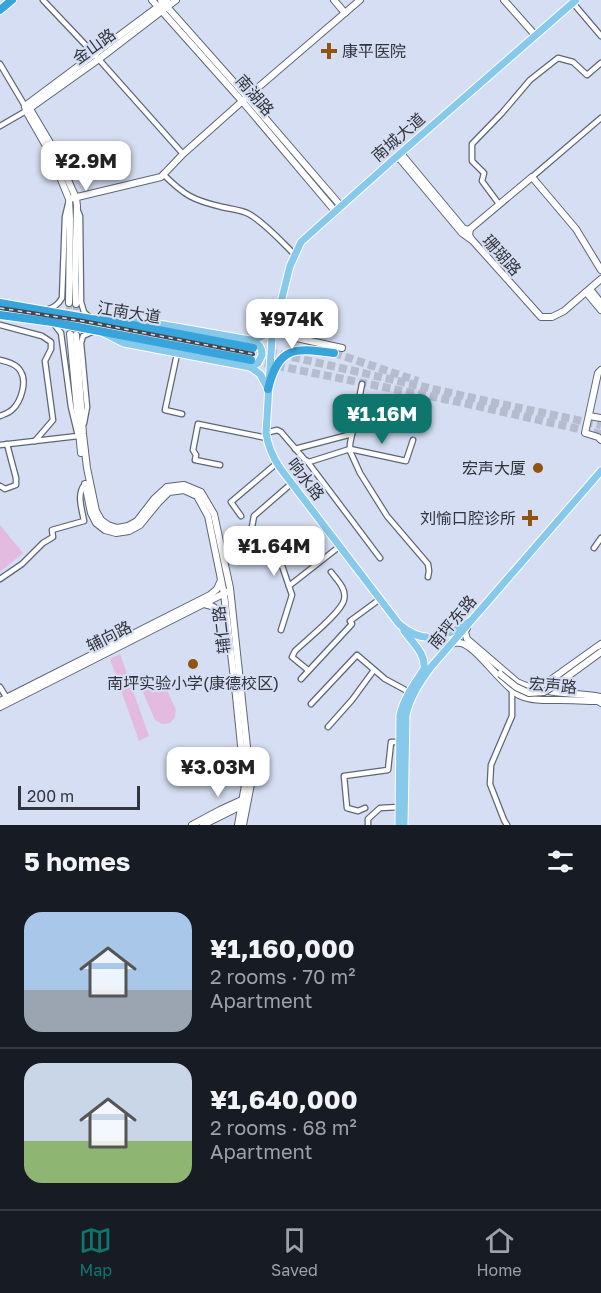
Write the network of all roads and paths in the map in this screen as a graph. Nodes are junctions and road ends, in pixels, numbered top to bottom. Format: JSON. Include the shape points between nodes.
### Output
{"nodes":[{"id":1,"x":12,"y":0,"type":"edge"},
{"id":2,"x":43,"y":0,"type":"edge"},
{"id":3,"x":152,"y":0,"type":"edge"},
{"id":4,"x":176,"y":0,"type":"edge"},
{"id":5,"x":334,"y":0,"type":"edge"},
{"id":6,"x":360,"y":0,"type":"edge"},
{"id":7,"x":504,"y":0,"type":"edge"},
{"id":8,"x":575,"y":2,"type":"edge"},
{"id":9,"x":163,"y":5,"type":"edge"},
{"id":10,"x":0,"y":10,"type":"edge"},
{"id":11,"x":345,"y":13,"type":"junction"},
{"id":12,"x":535,"y":35,"type":"junction"},
{"id":13,"x":601,"y":36,"type":"edge"},
{"id":14,"x":97,"y":57,"type":"junction"},
{"id":15,"x":0,"y":63,"type":"edge"},
{"id":16,"x":601,"y":63,"type":"edge"},
{"id":17,"x":245,"y":99,"type":"junction"},
{"id":18,"x":27,"y":109,"type":"junction"},
{"id":19,"x":601,"y":118,"type":"edge"},
{"id":20,"x":0,"y":126,"type":"edge"},
{"id":21,"x":403,"y":151,"type":"junction"},
{"id":22,"x":183,"y":154,"type":"junction"},
{"id":23,"x":395,"y":158,"type":"junction"},
{"id":24,"x":163,"y":174,"type":"junction"},
{"id":25,"x":532,"y":177,"type":"junction"},
{"id":26,"x":72,"y":198,"type":"junction"},
{"id":27,"x":499,"y":204,"type":"junction"},
{"id":28,"x":77,"y":206,"type":"junction"},
{"id":29,"x":338,"y":208,"type":"junction"},
{"id":30,"x":470,"y":229,"type":"junction"},
{"id":31,"x":472,"y":241,"type":"junction"},
{"id":32,"x":294,"y":254,"type":"junction"},
{"id":33,"x":601,"y":270,"type":"edge"},
{"id":34,"x":601,"y":279,"type":"edge"},
{"id":35,"x":588,"y":291,"type":"junction"},
{"id":36,"x":0,"y":303,"type":"edge"},
{"id":37,"x":601,"y":303,"type":"edge"},
{"id":38,"x":601,"y":310,"type":"edge"},
{"id":39,"x":41,"y":311,"type":"junction"},
{"id":40,"x":0,"y":315,"type":"edge"},
{"id":41,"x":278,"y":316,"type":"junction"},
{"id":42,"x":91,"y":319,"type":"junction"},
{"id":43,"x":52,"y":322,"type":"junction"},
{"id":44,"x":0,"y":325,"type":"edge"},
{"id":45,"x":98,"y":332,"type":"junction"},
{"id":46,"x":73,"y":335,"type":"tunnel mouth"},
{"id":47,"x":252,"y":344,"type":"junction"},
{"id":48,"x":342,"y":348,"type":"tunnel mouth"},
{"id":49,"x":334,"y":353,"type":"tunnel mouth"},
{"id":50,"x":177,"y":354,"type":"junction"},
{"id":51,"x":0,"y":360,"type":"edge"},
{"id":52,"x":251,"y":364,"type":"junction"},
{"id":53,"x":601,"y":370,"type":"edge"},
{"id":54,"x":362,"y":384,"type":"dead end"},
{"id":55,"x":268,"y":389,"type":"junction"},
{"id":56,"x":182,"y":414,"type":"dead end"},
{"id":57,"x":0,"y":416,"type":"edge"},
{"id":58,"x":589,"y":416,"type":"junction"},
{"id":59,"x":601,"y":418,"type":"edge"},
{"id":60,"x":352,"y":434,"type":"junction"},
{"id":61,"x":81,"y":435,"type":"junction"},
{"id":62,"x":266,"y":435,"type":"junction"},
{"id":63,"x":413,"y":440,"type":"dead end"},
{"id":64,"x":601,"y":440,"type":"edge"},
{"id":65,"x":35,"y":441,"type":"junction"},
{"id":66,"x":0,"y":445,"type":"edge"},
{"id":67,"x":8,"y":446,"type":"junction"},
{"id":68,"x":295,"y":449,"type":"junction"},
{"id":69,"x":350,"y":449,"type":"junction"},
{"id":70,"x":0,"y":452,"type":"edge"},
{"id":71,"x":307,"y":461,"type":"junction"},
{"id":72,"x":277,"y":463,"type":"junction"},
{"id":73,"x":220,"y":465,"type":"dead end"},
{"id":74,"x":601,"y":471,"type":"edge"},
{"id":75,"x":87,"y":483,"type":"junction"},
{"id":76,"x":292,"y":483,"type":"junction"},
{"id":77,"x":0,"y":486,"type":"edge"},
{"id":78,"x":241,"y":516,"type":"dead end"},
{"id":79,"x":252,"y":527,"type":"junction"},
{"id":80,"x":245,"y":536,"type":"dead end"},
{"id":81,"x":601,"y":538,"type":"edge"},
{"id":82,"x":340,"y":546,"type":"junction"},
{"id":83,"x":594,"y":548,"type":"dead end"},
{"id":84,"x":380,"y":558,"type":"dead end"},
{"id":85,"x":331,"y":572,"type":"dead end"},
{"id":86,"x":428,"y":577,"type":"dead end"},
{"id":87,"x":0,"y":579,"type":"edge"},
{"id":88,"x":221,"y":580,"type":"junction"},
{"id":89,"x":289,"y":586,"type":"junction"},
{"id":90,"x":227,"y":591,"type":"junction"},
{"id":91,"x":380,"y":599,"type":"junction"},
{"id":92,"x":203,"y":604,"type":"junction"},
{"id":93,"x":227,"y":622,"type":"junction"},
{"id":94,"x":470,"y":622,"type":"junction"},
{"id":95,"x":399,"y":624,"type":"junction"},
{"id":96,"x":280,"y":630,"type":"dead end"},
{"id":97,"x":451,"y":644,"type":"junction"},
{"id":98,"x":601,"y":644,"type":"edge"},
{"id":99,"x":601,"y":652,"type":"edge"},
{"id":100,"x":482,"y":659,"type":"junction"},
{"id":101,"x":428,"y":667,"type":"junction"},
{"id":102,"x":308,"y":670,"type":"junction"},
{"id":103,"x":374,"y":670,"type":"junction"},
{"id":104,"x":301,"y":679,"type":"dead end"},
{"id":105,"x":0,"y":687,"type":"edge"},
{"id":106,"x":539,"y":689,"type":"junction"},
{"id":107,"x":512,"y":690,"type":"junction"},
{"id":108,"x":409,"y":692,"type":"junction"},
{"id":109,"x":601,"y":697,"type":"edge"},
{"id":110,"x":526,"y":698,"type":"junction"},
{"id":111,"x":5,"y":700,"type":"edge"},
{"id":112,"x":601,"y":703,"type":"edge"},
{"id":113,"x":311,"y":705,"type":"dead end"},
{"id":114,"x":0,"y":707,"type":"edge"},
{"id":115,"x":328,"y":727,"type":"dead end"},
{"id":116,"x":400,"y":742,"type":"junction"},
{"id":117,"x":244,"y":803,"type":"junction"},
{"id":118,"x":399,"y":807,"type":"junction"},
{"id":119,"x":365,"y":808,"type":"dead end"},
{"id":120,"x":192,"y":825,"type":"edge"},
{"id":121,"x":203,"y":825,"type":"edge"},
{"id":122,"x":238,"y":825,"type":"edge"},
{"id":123,"x":243,"y":825,"type":"edge"},
{"id":124,"x":368,"y":825,"type":"edge"},
{"id":125,"x":399,"y":825,"type":"edge"},
{"id":126,"x":404,"y":825,"type":"edge"},
{"id":127,"x":507,"y":825,"type":"edge"}],
"edges":[{"from":1,"to":10,"type":"highway"},
{"from":2,"to":14,"type":"street"},
{"from":3,"to":9,"type":"main road"},
{"from":4,"to":9,"type":"main road","name":"金山路"},
{"from":5,"to":11,"type":"main road"},
{"from":6,"to":11,"type":"main road"},
{"from":7,"to":12,"type":"main road"},
{"from":8,"to":12,"type":"main road","name":"南城大道"},
{"from":8,"to":13,"type":"street"},
{"from":9,"to":14,"type":"main road","name":"金山路"},
{"from":9,"to":17,"type":"main road"},
{"from":11,"to":17,"type":"main road"},
{"from":12,"to":21,"type":"main road","name":"南城大道"},
{"from":14,"to":18,"type":"main road","name":"金山路"},
{"from":14,"to":22,"type":"street"},
{"from":15,"to":18,"type":"street"},
{"from":16,"to":27,"type":"street","via":[[587,75],[573,62],[558,58],[530,81],[472,144],[472,161],[484,173],[482,181]]},
{"from":17,"to":22,"type":"main road"},
{"from":17,"to":29,"type":"main road"},
{"from":18,"to":20,"type":"street"},
{"from":18,"to":26,"type":"main road","via":[[55,151]]},
{"from":19,"to":25,"type":"street"},
{"from":21,"to":23,"type":"main road","name":"南城大道"},
{"from":21,"to":30,"type":"main road","via":[[433,192],[464,228]]},
{"from":22,"to":24,"type":"main road"},
{"from":23,"to":29,"type":"main road","name":"南城大道"},
{"from":23,"to":31,"type":"main road","name":"珊瑚路"},
{"from":24,"to":26,"type":"main road"},
{"from":24,"to":32,"type":"street","via":[[190,197],[248,213]]},
{"from":25,"to":27,"type":"main road"},
{"from":25,"to":33,"type":"main road","via":[[576,229]]},
{"from":26,"to":28,"type":"main road"},
{"from":26,"to":28,"type":"main road","via":[[73,304]]},
{"from":26,"to":39,"type":"street","via":[[64,217],[62,298],[53,308]]},
{"from":27,"to":30,"type":"main road"},
{"from":28,"to":42,"type":"street","via":[[81,302]]},
{"from":29,"to":32,"type":"main road","name":"南城大道","via":[[301,242]]},
{"from":30,"to":31,"type":"main road"},
{"from":31,"to":35,"type":"main road","name":"珊瑚路","via":[[541,316],[552,317],[564,311]]},
{"from":32,"to":41,"type":"main road","name":"南城大道"},
{"from":34,"to":35,"type":"main road","name":"珊瑚路"},
{"from":35,"to":37,"type":"main road"},
{"from":35,"to":38,"type":"main road"},
{"from":36,"to":39,"type":"highway","name":"江南大道"},
{"from":39,"to":42,"type":"highway","name":"江南大道"},
{"from":40,"to":43,"type":"highway","name":"江南大道"},
{"from":41,"to":47,"type":"main road","via":[[273,327]]},
{"from":41,"to":48,"type":"main road","via":[[291,337]]},
{"from":41,"to":55,"type":"main road","name":"响水路"},
{"from":42,"to":47,"type":"highway","name":"江南大道"},
{"from":43,"to":45,"type":"highway","name":"江南大道"},
{"from":43,"to":61,"type":"street","via":[[61,333],[71,407]]},
{"from":44,"to":65,"type":"street","via":[[51,342],[45,360],[53,420]]},
{"from":45,"to":50,"type":"main road","via":[[124,343]]},
{"from":45,"to":52,"type":"highway","name":"江南大道"},
{"from":45,"to":61,"type":"street","via":[[81,339],[87,407]]},
{"from":46,"to":61,"type":"main road","name":"辅仁路"},
{"from":47,"to":52,"type":"main road","via":[[260,345],[262,356],[258,363]]},
{"from":49,"to":55,"type":"highway","via":[[296,350],[288,354],[274,369]]},
{"from":50,"to":52,"type":"main road"},
{"from":50,"to":56,"type":"street","via":[[165,410]]},
{"from":51,"to":57,"type":"street","via":[[17,366],[24,381],[16,405]]},
{"from":52,"to":55,"type":"main road"},
{"from":53,"to":58,"type":"main road"},
{"from":54,"to":60,"type":"street"},
{"from":55,"to":62,"type":"main road","name":"响水路"},
{"from":58,"to":59,"type":"main road"},
{"from":58,"to":64,"type":"main road","via":[[585,433]]},
{"from":60,"to":68,"type":"street"},
{"from":60,"to":69,"type":"street"},
{"from":61,"to":65,"type":"street"},
{"from":61,"to":75,"type":"main road","name":"辅仁路"},
{"from":62,"to":68,"type":"street","via":[[277,430]]},
{"from":62,"to":72,"type":"main road","name":"响水路"},
{"from":62,"to":73,"type":"street","via":[[198,424],[195,460]]},
{"from":63,"to":69,"type":"street","via":[[406,461]]},
{"from":65,"to":67,"type":"street"},
{"from":66,"to":67,"type":"street"},
{"from":67,"to":70,"type":"street"},
{"from":67,"to":77,"type":"street","via":[[16,486]]},
{"from":68,"to":71,"type":"street"},
{"from":69,"to":71,"type":"street"},
{"from":69,"to":86,"type":"street","via":[[387,516],[428,564]]},
{"from":71,"to":84,"type":"street"},
{"from":72,"to":76,"type":"main road","name":"响水路"},
{"from":72,"to":78,"type":"street","via":[[231,502]]},
{"from":74,"to":94,"type":"main road","name":"南坪东路"},
{"from":75,"to":87,"type":"street","via":[[80,494],[84,521],[52,530],[53,537]]},
{"from":75,"to":88,"type":"main road","name":"辅仁路","via":[[96,523],[116,533],[140,525],[170,492],[184,490],[197,496],[208,516]]},
{"from":75,"to":90,"type":"main road","name":"辅仁路","via":[[101,520],[117,528],[137,521],[167,487],[184,485],[201,492],[214,514]]},
{"from":76,"to":79,"type":"street","via":[[254,516]]},
{"from":76,"to":82,"type":"main road","name":"响水路"},
{"from":79,"to":80,"type":"street"},
{"from":79,"to":89,"type":"street","via":[[279,556]]},
{"from":81,"to":83,"type":"street"},
{"from":82,"to":89,"type":"street"},
{"from":82,"to":91,"type":"main road","name":"响水路"},
{"from":85,"to":102,"type":"street","via":[[343,588],[344,600],[338,611],[295,651],[292,657]]},
{"from":88,"to":90,"type":"main road","name":"辅仁路"},
{"from":88,"to":111,"type":"main road","name":"辅向路","via":[[210,595]]},
{"from":89,"to":96,"type":"street","via":[[291,602]]},
{"from":90,"to":92,"type":"main road","name":"辅向路"},
{"from":90,"to":93,"type":"main road","name":"辅仁路"},
{"from":90,"to":117,"type":"main road","name":"辅仁路","via":[[251,784]]},
{"from":91,"to":95,"type":"main road","name":"响水路"},
{"from":91,"to":102,"type":"street","via":[[350,621],[352,624]]},
{"from":92,"to":93,"type":"main road","via":[[219,610]]},
{"from":92,"to":111,"type":"main road","name":"辅向路"},
{"from":93,"to":117,"type":"main road","name":"辅仁路"},
{"from":94,"to":95,"type":"main road","name":"响水路","via":[[455,632],[434,638],[419,636]]},
{"from":94,"to":97,"type":"main road","name":"南坪东路"},
{"from":94,"to":106,"type":"main road","name":"宏声路","via":[[465,632],[467,639],[517,682]]},
{"from":95,"to":101,"type":"main road","name":"南坪东路"},
{"from":97,"to":100,"type":"main road","name":"宏声路","via":[[464,644]]},
{"from":97,"to":101,"type":"main road","name":"南坪东路"},
{"from":98,"to":106,"type":"main road"},
{"from":99,"to":100,"type":"main road","bridge":true,"via":[[544,692],[529,693]]},
{"from":100,"to":107,"type":"main road","name":"宏声路"},
{"from":101,"to":108,"type":"main road","name":"南坪东路"},
{"from":101,"to":126,"type":"main road","name":"南坪东路","via":[[406,715]]},
{"from":102,"to":104,"type":"street"},
{"from":103,"to":108,"type":"street"},
{"from":103,"to":113,"type":"street","via":[[357,655]]},
{"from":103,"to":115,"type":"street"},
{"from":105,"to":111,"type":"street"},
{"from":106,"to":109,"type":"main road","name":"宏声路"},
{"from":106,"to":110,"type":"main road"},
{"from":107,"to":110,"type":"main road","name":"宏声路"},
{"from":107,"to":127,"type":"street","via":[[512,716],[491,765],[490,784]]},
{"from":108,"to":116,"type":"main road","name":"南坪东路","via":[[400,715]]},
{"from":110,"to":112,"type":"main road","name":"宏声路"},
{"from":111,"to":114,"type":"main road","name":"辅向路"},
{"from":116,"to":118,"type":"main road","name":"南坪东路"},
{"from":116,"to":119,"type":"street","via":[[391,742],[388,770],[344,776],[346,808]]},
{"from":117,"to":120,"type":"main road"},
{"from":117,"to":121,"type":"main road"},
{"from":117,"to":122,"type":"main road","name":"辅仁路"},
{"from":117,"to":123,"type":"main road","name":"辅仁路"},
{"from":118,"to":124,"type":"street","via":[[380,808],[368,819]]},
{"from":118,"to":125,"type":"main road","name":"南坪东路"}]}
